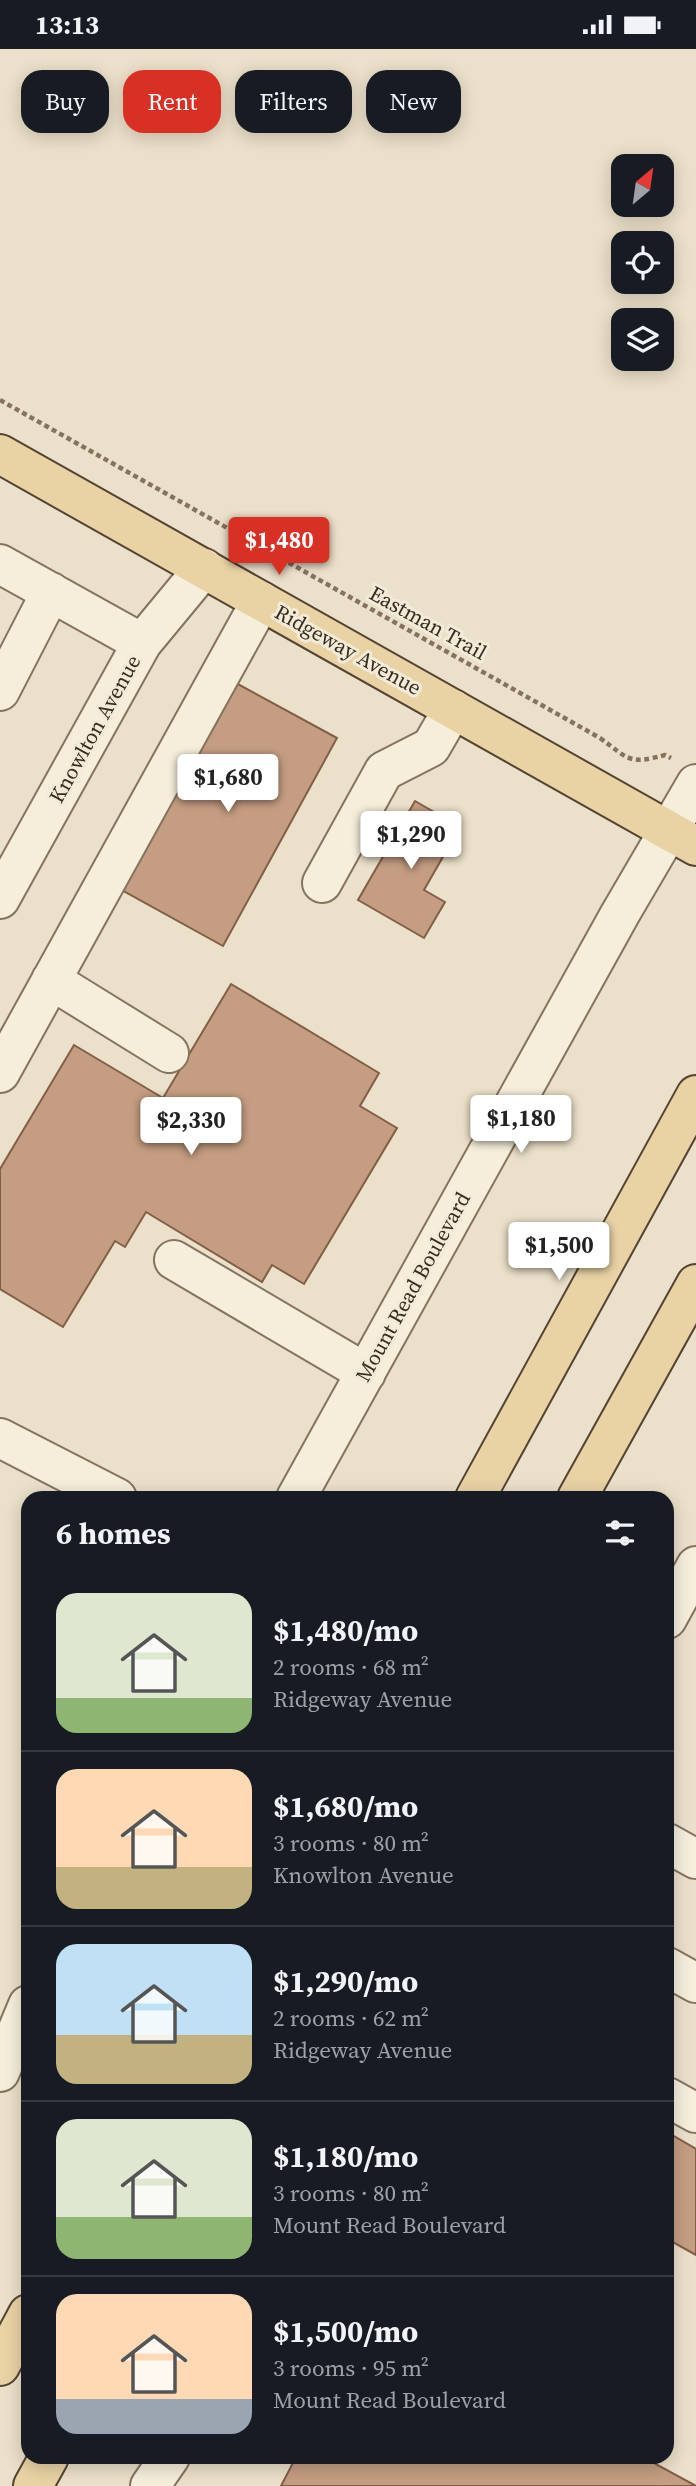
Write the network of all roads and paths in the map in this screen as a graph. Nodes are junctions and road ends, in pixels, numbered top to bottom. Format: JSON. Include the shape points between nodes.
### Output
{"nodes":[{"id":1,"x":0,"y":400,"type":"edge"},
{"id":2,"x":0,"y":454,"type":"edge"},
{"id":3,"x":0,"y":564,"type":"edge"},
{"id":4,"x":204,"y":568,"type":"junction"},
{"id":5,"x":51,"y":592,"type":"junction"},
{"id":6,"x":261,"y":601,"type":"junction"},
{"id":7,"x":142,"y":643,"type":"junction"},
{"id":8,"x":0,"y":691,"type":"edge"},
{"id":9,"x":453,"y":709,"type":"junction"},
{"id":10,"x":686,"y":772,"type":"edge"},
{"id":11,"x":683,"y":839,"type":"edge"},
{"id":12,"x":322,"y":883,"type":"dead end"},
{"id":13,"x":0,"y":899,"type":"edge"},
{"id":14,"x":51,"y":980,"type":"junction"},
{"id":15,"x":169,"y":1053,"type":"dead end"},
{"id":16,"x":0,"y":1073,"type":"edge"},
{"id":17,"x":696,"y":1095,"type":"edge"},
{"id":18,"x":174,"y":1261,"type":"dead end"},
{"id":19,"x":696,"y":1284,"type":"edge"},
{"id":20,"x":366,"y":1373,"type":"junction"},
{"id":21,"x":0,"y":1438,"type":"edge"},
{"id":22,"x":103,"y":1491,"type":"edge"},
{"id":23,"x":300,"y":1491,"type":"edge"},
{"id":24,"x":479,"y":1491,"type":"edge"},
{"id":25,"x":581,"y":1491,"type":"edge"},
{"id":26,"x":696,"y":1566,"type":"edge"},
{"id":27,"x":674,"y":1606,"type":"edge"},
{"id":28,"x":674,"y":1847,"type":"edge"},
{"id":29,"x":696,"y":1859,"type":"edge"},
{"id":30,"x":674,"y":1971,"type":"edge"},
{"id":31,"x":696,"y":1983,"type":"edge"},
{"id":32,"x":21,"y":2022,"type":"edge"},
{"id":33,"x":0,"y":2072,"type":"edge"},
{"id":34,"x":674,"y":2101,"type":"edge"},
{"id":35,"x":696,"y":2113,"type":"edge"},
{"id":36,"x":21,"y":2327,"type":"edge"},
{"id":37,"x":0,"y":2366,"type":"edge"},
{"id":38,"x":45,"y":2464,"type":"edge"},
{"id":39,"x":165,"y":2464,"type":"edge"},
{"id":40,"x":33,"y":2486,"type":"edge"},
{"id":41,"x":150,"y":2486,"type":"edge"}],
"edges":[{"from":1,"to":10,"type":"path","name":"Eastman Trail","via":[[600,737],[627,758],[641,761],[665,755]]},
{"from":2,"to":4,"type":"main road","name":"Ridgeway Avenue"},
{"from":3,"to":5,"type":"street"},
{"from":4,"to":6,"type":"main road","name":"Ridgeway Avenue"},
{"from":4,"to":7,"type":"street","name":"Knowlton Avenue"},
{"from":5,"to":7,"type":"street"},
{"from":5,"to":8,"type":"street"},
{"from":6,"to":9,"type":"main road","name":"Ridgeway Avenue"},
{"from":6,"to":14,"type":"street"},
{"from":7,"to":13,"type":"street","name":"Knowlton Avenue"},
{"from":9,"to":11,"type":"main road","name":"Ridgeway Avenue"},
{"from":9,"to":12,"type":"street","via":[[431,747],[384,771]]},
{"from":10,"to":11,"type":"street","name":"Mount Read Boulevard"},
{"from":11,"to":20,"type":"street","name":"Mount Read Boulevard","via":[[620,914]]},
{"from":14,"to":15,"type":"street"},
{"from":14,"to":16,"type":"street"},
{"from":17,"to":24,"type":"main road"},
{"from":18,"to":20,"type":"street"},
{"from":19,"to":25,"type":"main road"},
{"from":20,"to":23,"type":"street","name":"Mount Read Boulevard"},
{"from":21,"to":22,"type":"street"},
{"from":26,"to":27,"type":"street"},
{"from":28,"to":29,"type":"street"},
{"from":30,"to":31,"type":"street"},
{"from":32,"to":33,"type":"street"},
{"from":34,"to":35,"type":"street"},
{"from":36,"to":37,"type":"main road"},
{"from":38,"to":40,"type":"main road"},
{"from":39,"to":41,"type":"street"}]}
